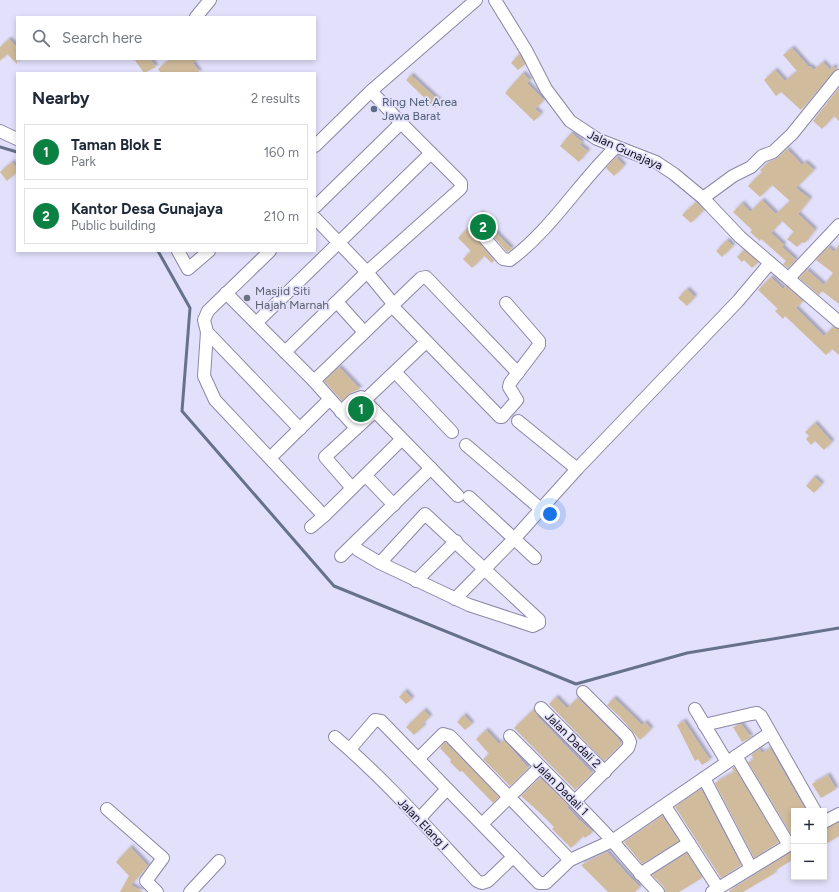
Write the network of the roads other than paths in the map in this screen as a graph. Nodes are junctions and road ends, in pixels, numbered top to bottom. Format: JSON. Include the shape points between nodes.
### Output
{"nodes":[{"id":1,"x":210,"y":0,"type":"edge"},
{"id":2,"x":476,"y":0,"type":"edge"},
{"id":3,"x":495,"y":0,"type":"edge"},
{"id":4,"x":197,"y":16,"type":"edge"},
{"id":5,"x":839,"y":76,"type":"edge"},
{"id":6,"x":371,"y":91,"type":"junction"},
{"id":7,"x":401,"y":123,"type":"junction"},
{"id":8,"x":0,"y":131,"type":"edge"},
{"id":9,"x":16,"y":139,"type":"edge"},
{"id":10,"x":316,"y":145,"type":"edge"},
{"id":11,"x":616,"y":146,"type":"junction"},
{"id":12,"x":431,"y":152,"type":"junction"},
{"id":13,"x":703,"y":198,"type":"junction"},
{"id":14,"x":316,"y":206,"type":"edge"},
{"id":15,"x":316,"y":219,"type":"edge"},
{"id":16,"x":839,"y":225,"type":"edge"},
{"id":17,"x":483,"y":236,"type":"dead end"},
{"id":18,"x":338,"y":242,"type":"junction"},
{"id":19,"x":179,"y":252,"type":"edge"},
{"id":20,"x":208,"y":252,"type":"edge"},
{"id":21,"x":269,"y":252,"type":"edge"},
{"id":22,"x":770,"y":263,"type":"junction"},
{"id":23,"x":367,"y":272,"type":"junction"},
{"id":24,"x":788,"y":278,"type":"junction"},
{"id":25,"x":226,"y":293,"type":"junction"},
{"id":26,"x":337,"y":302,"type":"junction"},
{"id":27,"x":506,"y":303,"type":"dead end"},
{"id":28,"x":392,"y":306,"type":"junction"},
{"id":29,"x":839,"y":322,"type":"edge"},
{"id":30,"x":256,"y":323,"type":"junction"},
{"id":31,"x":207,"y":332,"type":"junction"},
{"id":32,"x":364,"y":332,"type":"junction"},
{"id":33,"x":426,"y":342,"type":"junction"},
{"id":34,"x":285,"y":352,"type":"junction"},
{"id":35,"x":395,"y":372,"type":"junction"},
{"id":36,"x":518,"y":373,"type":"junction"},
{"id":37,"x":314,"y":381,"type":"junction"},
{"id":38,"x":329,"y":400,"type":"junction"},
{"id":39,"x":365,"y":400,"type":"junction"},
{"id":40,"x":374,"y":411,"type":"junction"},
{"id":41,"x":341,"y":412,"type":"junction"},
{"id":42,"x":518,"y":420,"type":"dead end"},
{"id":43,"x":356,"y":428,"type":"junction"},
{"id":44,"x":300,"y":429,"type":"junction"},
{"id":45,"x":452,"y":432,"type":"dead end"},
{"id":46,"x":401,"y":440,"type":"junction"},
{"id":47,"x":466,"y":445,"type":"dead end"},
{"id":48,"x":270,"y":458,"type":"junction"},
{"id":49,"x":431,"y":468,"type":"junction"},
{"id":50,"x":577,"y":468,"type":"junction"},
{"id":51,"x":366,"y":476,"type":"junction"},
{"id":52,"x":352,"y":488,"type":"junction"},
{"id":53,"x":394,"y":505,"type":"junction"},
{"id":54,"x":542,"y":510,"type":"junction"},
{"id":55,"x":324,"y":516,"type":"junction"},
{"id":56,"x":311,"y":527,"type":"dead end"},
{"id":57,"x":514,"y":539,"type":"junction"},
{"id":58,"x":456,"y":541,"type":"junction"},
{"id":59,"x":358,"y":550,"type":"dead end"},
{"id":60,"x":341,"y":556,"type":"dead end"},
{"id":61,"x":535,"y":558,"type":"dead end"},
{"id":62,"x":380,"y":563,"type":"junction"},
{"id":63,"x":486,"y":569,"type":"junction"},
{"id":64,"x":416,"y":581,"type":"junction"},
{"id":65,"x":455,"y":599,"type":"junction"},
{"id":66,"x":583,"y":692,"type":"dead end"},
{"id":67,"x":541,"y":708,"type":"dead end"},
{"id":68,"x":695,"y":710,"type":"dead end"},
{"id":69,"x":704,"y":725,"type":"junction"},
{"id":70,"x":770,"y":733,"type":"junction"},
{"id":71,"x":510,"y":736,"type":"dead end"},
{"id":72,"x":335,"y":737,"type":"dead end"},
{"id":73,"x":350,"y":749,"type":"junction"},
{"id":74,"x":418,"y":759,"type":"junction"},
{"id":75,"x":732,"y":759,"type":"junction"},
{"id":76,"x":540,"y":766,"type":"junction"},
{"id":77,"x":605,"y":772,"type":"junction"},
{"id":78,"x":704,"y":778,"type":"junction"},
{"id":79,"x":448,"y":789,"type":"junction"},
{"id":80,"x":510,"y":796,"type":"junction"},
{"id":81,"x":575,"y":801,"type":"junction"},
{"id":82,"x":665,"y":806,"type":"junction"},
{"id":83,"x":814,"y":808,"type":"edge"},
{"id":84,"x":107,"y":809,"type":"dead end"},
{"id":85,"x":839,"y":814,"type":"edge"},
{"id":86,"x":419,"y":819,"type":"junction"},
{"id":87,"x":827,"y":820,"type":"edge"},
{"id":88,"x":482,"y":824,"type":"junction"},
{"id":89,"x":612,"y":841,"type":"junction"},
{"id":90,"x":689,"y":843,"type":"junction"},
{"id":91,"x":791,"y":843,"type":"edge"},
{"id":92,"x":513,"y":857,"type":"junction"},
{"id":93,"x":570,"y":860,"type":"junction"},
{"id":94,"x":219,"y":861,"type":"dead end"},
{"id":95,"x":751,"y":868,"type":"junction"},
{"id":96,"x":640,"y":874,"type":"junction"},
{"id":97,"x":715,"y":890,"type":"edge"},
{"id":98,"x":157,"y":892,"type":"edge"},
{"id":99,"x":190,"y":892,"type":"edge"},
{"id":100,"x":658,"y":892,"type":"edge"}],
"edges":[{"from":1,"to":4,"type":"street"},
{"from":2,"to":6,"type":"street"},
{"from":3,"to":11,"type":"street","name":"Jalan Gunajaya","via":[[546,89],[570,121],[597,139]]},
{"from":5,"to":13,"type":"street","via":[[792,134],[773,152],[762,156],[751,167],[733,176]]},
{"from":6,"to":7,"type":"street"},
{"from":6,"to":10,"type":"street"},
{"from":7,"to":12,"type":"street"},
{"from":7,"to":14,"type":"street"},
{"from":8,"to":9,"type":"street"},
{"from":11,"to":13,"type":"street","name":"Jalan Gunajaya","via":[[656,162]]},
{"from":11,"to":17,"type":"street","via":[[595,166],[575,193],[523,250],[510,260],[503,259]]},
{"from":12,"to":18,"type":"street"},
{"from":12,"to":23,"type":"street","via":[[461,183],[461,188]]},
{"from":13,"to":22,"type":"street","name":"Jalan Gunajaya","via":[[740,237]]},
{"from":15,"to":18,"type":"street"},
{"from":16,"to":24,"type":"street"},
{"from":18,"to":23,"type":"street"},
{"from":18,"to":30,"type":"street"},
{"from":19,"to":20,"type":"street","via":[[188,269]]},
{"from":21,"to":25,"type":"street"},
{"from":22,"to":24,"type":"street","name":"Jalan Gunajaya"},
{"from":22,"to":50,"type":"street","via":[[738,301]]},
{"from":23,"to":26,"type":"street"},
{"from":23,"to":28,"type":"street","via":[[391,300]]},
{"from":24,"to":29,"type":"street","name":"Jalan Gunajaya"},
{"from":25,"to":30,"type":"street"},
{"from":25,"to":31,"type":"street","via":[[208,311],[204,320]]},
{"from":26,"to":32,"type":"street"},
{"from":26,"to":34,"type":"street"},
{"from":27,"to":36,"type":"street","via":[[539,341],[538,348]]},
{"from":28,"to":32,"type":"street"},
{"from":28,"to":33,"type":"street"},
{"from":28,"to":36,"type":"street","via":[[421,278],[426,277]]},
{"from":30,"to":34,"type":"street"},
{"from":31,"to":44,"type":"street"},
{"from":31,"to":48,"type":"street","via":[[204,376],[215,400]]},
{"from":32,"to":37,"type":"street"},
{"from":33,"to":35,"type":"street"},
{"from":33,"to":36,"type":"street","via":[[500,417],[517,400],[509,387]]},
{"from":34,"to":37,"type":"street"},
{"from":35,"to":39,"type":"street"},
{"from":35,"to":45,"type":"street"},
{"from":37,"to":38,"type":"street"},
{"from":38,"to":41,"type":"street"},
{"from":38,"to":44,"type":"street"},
{"from":39,"to":40,"type":"street"},
{"from":39,"to":41,"type":"street","via":[[357,398]]},
{"from":40,"to":43,"type":"street"},
{"from":40,"to":46,"type":"street"},
{"from":41,"to":43,"type":"street"},
{"from":42,"to":50,"type":"street"},
{"from":43,"to":52,"type":"street","via":[[325,457]]},
{"from":44,"to":48,"type":"street"},
{"from":46,"to":49,"type":"street"},
{"from":46,"to":51,"type":"street"},
{"from":47,"to":54,"type":"street"},
{"from":48,"to":55,"type":"street"},
{"from":49,"to":53,"type":"street"},
{"from":49,"to":57,"type":"street"},
{"from":50,"to":54,"type":"street"},
{"from":51,"to":52,"type":"street"},
{"from":51,"to":53,"type":"street"},
{"from":52,"to":55,"type":"street"},
{"from":53,"to":60,"type":"street"},
{"from":54,"to":57,"type":"street"},
{"from":55,"to":56,"type":"street"},
{"from":57,"to":61,"type":"street"},
{"from":57,"to":63,"type":"street"},
{"from":58,"to":62,"type":"street","via":[[425,514]]},
{"from":58,"to":63,"type":"street"},
{"from":58,"to":64,"type":"street"},
{"from":59,"to":62,"type":"street"},
{"from":62,"to":64,"type":"street"},
{"from":63,"to":65,"type":"street"},
{"from":63,"to":65,"type":"street","via":[[538,620],[537,625],[533,626]]},
{"from":64,"to":65,"type":"street"},
{"from":66,"to":77,"type":"street","via":[[630,742],[628,748]]},
{"from":67,"to":77,"type":"street","name":"Jalan Dadali 2"},
{"from":68,"to":69,"type":"street"},
{"from":69,"to":70,"type":"street","via":[[757,713]]},
{"from":69,"to":75,"type":"street"},
{"from":70,"to":75,"type":"street"},
{"from":70,"to":83,"type":"street"},
{"from":71,"to":76,"type":"street","name":"Jalan Dadali 1"},
{"from":72,"to":73,"type":"street","name":"Jalan Elang I"},
{"from":73,"to":74,"type":"street","via":[[375,720],[378,720]]},
{"from":73,"to":86,"type":"street","name":"Jalan Elang I"},
{"from":74,"to":79,"type":"street"},
{"from":74,"to":80,"type":"street","via":[[446,734]]},
{"from":75,"to":78,"type":"street"},
{"from":75,"to":91,"type":"street"},
{"from":76,"to":80,"type":"street"},
{"from":76,"to":81,"type":"street","name":"Jalan Dadali 1"},
{"from":77,"to":81,"type":"street"},
{"from":78,"to":82,"type":"street"},
{"from":78,"to":95,"type":"street"},
{"from":79,"to":86,"type":"street"},
{"from":79,"to":88,"type":"street"},
{"from":80,"to":88,"type":"street"},
{"from":80,"to":93,"type":"street"},
{"from":81,"to":89,"type":"street","name":"Jalan Dadali 1"},
{"from":82,"to":89,"type":"street"},
{"from":82,"to":90,"type":"street"},
{"from":84,"to":98,"type":"street","via":[[163,858],[146,881]]},
{"from":85,"to":87,"type":"street"},
{"from":86,"to":92,"type":"street","name":"Jalan Elang I","via":[[477,881],[488,881]]},
{"from":88,"to":92,"type":"street"},
{"from":89,"to":93,"type":"street"},
{"from":89,"to":96,"type":"street","name":"Jalan Dadali 1"},
{"from":90,"to":96,"type":"street"},
{"from":90,"to":97,"type":"street"},
{"from":91,"to":95,"type":"street"},
{"from":92,"to":93,"type":"street","via":[[539,883],[546,883]]},
{"from":94,"to":99,"type":"street"},
{"from":95,"to":97,"type":"street"},
{"from":96,"to":100,"type":"street","name":"Jalan Dadali 1"}]}
